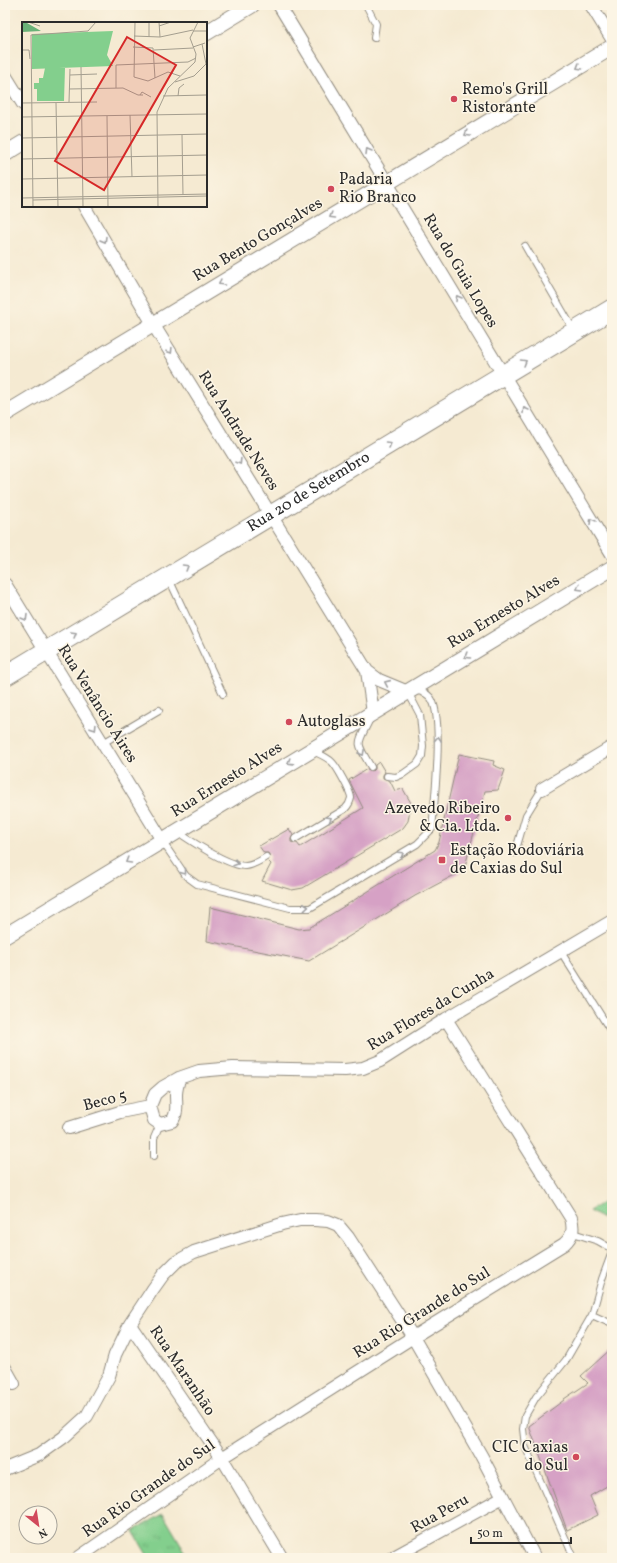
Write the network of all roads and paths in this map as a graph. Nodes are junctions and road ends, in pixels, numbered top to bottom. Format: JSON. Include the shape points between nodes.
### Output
{"nodes":[{"id":1,"x":252,"y":5,"type":"edge"},
{"id":2,"x":279,"y":5,"type":"edge"},
{"id":3,"x":366,"y":5,"type":"edge"},
{"id":4,"x":592,"y":5,"type":"edge"},
{"id":5,"x":207,"y":32,"type":"edge"},
{"id":6,"x":374,"y":38,"type":"dead end"},
{"id":7,"x":612,"y":39,"type":"edge"},
{"id":8,"x":612,"y":47,"type":"edge"},
{"id":9,"x":5,"y":75,"type":"edge"},
{"id":10,"x":22,"y":102,"type":"edge"},
{"id":11,"x":22,"y":144,"type":"edge"},
{"id":12,"x":5,"y":154,"type":"edge"},
{"id":13,"x":387,"y":183,"type":"junction"},
{"id":14,"x":85,"y":207,"type":"edge"},
{"id":15,"x":525,"y":246,"type":"dead end"},
{"id":16,"x":612,"y":309,"type":"edge"},
{"id":17,"x":153,"y":324,"type":"junction"},
{"id":18,"x":575,"y":331,"type":"junction"},
{"id":19,"x":504,"y":374,"type":"junction"},
{"id":20,"x":5,"y":414,"type":"edge"},
{"id":21,"x":272,"y":515,"type":"junction"},
{"id":22,"x":612,"y":554,"type":"edge"},
{"id":23,"x":612,"y":568,"type":"edge"},
{"id":24,"x":168,"y":577,"type":"junction"},
{"id":25,"x":5,"y":584,"type":"edge"},
{"id":26,"x":46,"y":651,"type":"junction"},
{"id":27,"x":368,"y":671,"type":"junction"},
{"id":28,"x":5,"y":676,"type":"edge"},
{"id":29,"x":408,"y":692,"type":"junction"},
{"id":30,"x":223,"y":694,"type":"dead end"},
{"id":31,"x":159,"y":710,"type":"dead end"},
{"id":32,"x":374,"y":713,"type":"junction"},
{"id":33,"x":103,"y":743,"type":"junction"},
{"id":34,"x":612,"y":747,"type":"edge"},
{"id":35,"x":311,"y":750,"type":"junction"},
{"id":36,"x":371,"y":767,"type":"dead end"},
{"id":37,"x":387,"y":776,"type":"dead end"},
{"id":38,"x":542,"y":789,"type":"joint"},
{"id":39,"x":177,"y":832,"type":"junction"},
{"id":40,"x":295,"y":839,"type":"dead end"},
{"id":41,"x":162,"y":840,"type":"junction"},
{"id":42,"x":515,"y":853,"type":"dead end"},
{"id":43,"x":266,"y":857,"type":"dead end"},
{"id":44,"x":612,"y":921,"type":"edge"},
{"id":45,"x":5,"y":936,"type":"edge"},
{"id":46,"x":561,"y":952,"type":"junction"},
{"id":47,"x":446,"y":1019,"type":"junction"},
{"id":48,"x":612,"y":1033,"type":"edge"},
{"id":49,"x":179,"y":1078,"type":"junction"},
{"id":50,"x":150,"y":1106,"type":"junction"},
{"id":51,"x":160,"y":1124,"type":"junction"},
{"id":52,"x":69,"y":1128,"type":"dead end"},
{"id":53,"x":154,"y":1156,"type":"dead end"},
{"id":54,"x":573,"y":1233,"type":"junction"},
{"id":55,"x":612,"y":1249,"type":"edge"},
{"id":56,"x":612,"y":1252,"type":"edge"},
{"id":57,"x":592,"y":1315,"type":"junction"},
{"id":58,"x":130,"y":1324,"type":"junction"},
{"id":59,"x":612,"y":1324,"type":"edge"},
{"id":60,"x":413,"y":1337,"type":"junction"},
{"id":61,"x":5,"y":1368,"type":"edge"},
{"id":62,"x":14,"y":1384,"type":"dead end"},
{"id":63,"x":222,"y":1458,"type":"junction"},
{"id":64,"x":5,"y":1469,"type":"edge"},
{"id":65,"x":504,"y":1497,"type":"junction"},
{"id":66,"x":78,"y":1558,"type":"edge"},
{"id":67,"x":282,"y":1558,"type":"edge"},
{"id":68,"x":392,"y":1558,"type":"edge"},
{"id":69,"x":535,"y":1558,"type":"edge"},
{"id":70,"x":574,"y":1558,"type":"edge"}],
"edges":[{"from":1,"to":5,"type":"street"},
{"from":13,"to":2,"type":"street","name":"Rua do Guia Lopes","one_way":true},
{"from":3,"to":6,"type":"lane","via":[[376,24]]},
{"from":4,"to":7,"type":"street"},
{"from":8,"to":13,"type":"street","name":"Rua Bento Gonçalves","one_way":true},
{"from":9,"to":10,"type":"street"},
{"from":11,"to":12,"type":"street"},
{"from":13,"to":17,"type":"street","name":"Rua Bento Gonçalves","one_way":true},
{"from":19,"to":13,"type":"street","name":"Rua do Guia Lopes","one_way":true},
{"from":14,"to":17,"type":"street","name":"Rua Andrade Neves","one_way":true},
{"from":15,"to":18,"type":"lane"},
{"from":16,"to":18,"type":"main road","name":"Rua 20 de Setembro"},
{"from":17,"to":20,"type":"street","name":"Rua Bento Gonçalves"},
{"from":17,"to":21,"type":"street","name":"Rua Andrade Neves","one_way":true},
{"from":19,"to":18,"type":"main road","name":"Rua 20 de Setembro","one_way":true},
{"from":21,"to":19,"type":"main road","name":"Rua 20 de Setembro","one_way":true},
{"from":22,"to":19,"type":"street","name":"Rua do Guia Lopes","one_way":true},
{"from":24,"to":21,"type":"main road","name":"Rua 20 de Setembro","one_way":true},
{"from":21,"to":27,"type":"street","name":"Rua Andrade Neves"},
{"from":23,"to":29,"type":"street","name":"Rua Ernesto Alves","one_way":true},
{"from":26,"to":24,"type":"main road","name":"Rua 20 de Setembro","one_way":true},
{"from":24,"to":30,"type":"lane"},
{"from":25,"to":26,"type":"street","name":"Rua Venâncio Aires","one_way":true},
{"from":26,"to":28,"type":"main road","name":"Rua 20 de Setembro"},
{"from":26,"to":33,"type":"street","name":"Rua Venâncio Aires","one_way":true},
{"from":29,"to":27,"type":"street","name":"Rua Andrade Neves","one_way":true,"via":[[379,680]]},
{"from":27,"to":32,"type":"street","name":"Rua Andrade Neves"},
{"from":29,"to":32,"type":"street","name":"Rua Ernesto Alves"},
{"from":29,"to":37,"type":"lane","via":[[420,715],[422,756],[417,764],[404,774],[396,777]]},
{"from":41,"to":29,"type":"lane","one_way":true,"via":[[186,876],[196,884],[290,908],[310,908],[368,875],[417,844],[432,829],[438,727],[435,706],[425,693],[419,690]]},
{"from":31,"to":33,"type":"lane"},
{"from":32,"to":35,"type":"street","name":"Rua Ernesto Alves"},
{"from":32,"to":36,"type":"lane","one_way":true,"via":[[358,742]]},
{"from":33,"to":41,"type":"street","name":"Rua Venâncio Aires"},
{"from":34,"to":38,"type":"street"},
{"from":35,"to":39,"type":"street","name":"Rua Ernesto Alves","one_way":true},
{"from":40,"to":35,"type":"lane","one_way":true,"via":[[345,809],[351,797],[332,762]]},
{"from":38,"to":42,"type":"lane","via":[[526,815]]},
{"from":39,"to":41,"type":"street","name":"Rua Ernesto Alves"},
{"from":39,"to":43,"type":"lane","one_way":true,"via":[[201,848],[237,865],[256,864]]},
{"from":41,"to":45,"type":"street","name":"Rua Ernesto Alves","one_way":true},
{"from":44,"to":46,"type":"street","name":"Rua Flores da Cunha"},
{"from":46,"to":47,"type":"street","name":"Rua Flores da Cunha"},
{"from":46,"to":48,"type":"lane"},
{"from":47,"to":49,"type":"street","name":"Rua Flores da Cunha","via":[[380,1061],[363,1068],[233,1068],[199,1071]]},
{"from":47,"to":54,"type":"street","via":[[567,1210],[573,1225]]},
{"from":49,"to":50,"type":"street","name":"Rua Flores da Cunha","via":[[155,1094]]},
{"from":49,"to":51,"type":"street","via":[[175,1117],[172,1121]]},
{"from":50,"to":51,"type":"street","via":[[154,1120]]},
{"from":50,"to":52,"type":"street","name":"Beco 5","via":[[120,1112]]},
{"from":51,"to":53,"type":"lane","via":[[154,1138]]},
{"from":54,"to":55,"type":"lane","via":[[591,1238]]},
{"from":54,"to":60,"type":"street","name":"Rua Rio Grande do Sul","via":[[564,1244]]},
{"from":56,"to":57,"type":"lane"},
{"from":57,"to":59,"type":"lane"},
{"from":57,"to":70,"type":"lane","via":[[566,1360],[536,1397],[526,1416],[523,1429],[525,1446]]},
{"from":58,"to":60,"type":"street","via":[[163,1275],[176,1262],[194,1252],[282,1224],[315,1220],[338,1225]]},
{"from":58,"to":63,"type":"street","name":"Rua Maranhão"},
{"from":58,"to":64,"type":"street","via":[[115,1355],[109,1376],[87,1416],[39,1455]]},
{"from":60,"to":63,"type":"street","name":"Rua Rio Grande do Sul"},
{"from":60,"to":65,"type":"street"},
{"from":61,"to":62,"type":"street"},
{"from":63,"to":66,"type":"street","name":"Rua Rio Grande do Sul"},
{"from":63,"to":67,"type":"street","name":"Rua Maranhão"},
{"from":65,"to":68,"type":"street","name":"Rua Peru"},
{"from":65,"to":69,"type":"street"}]}
